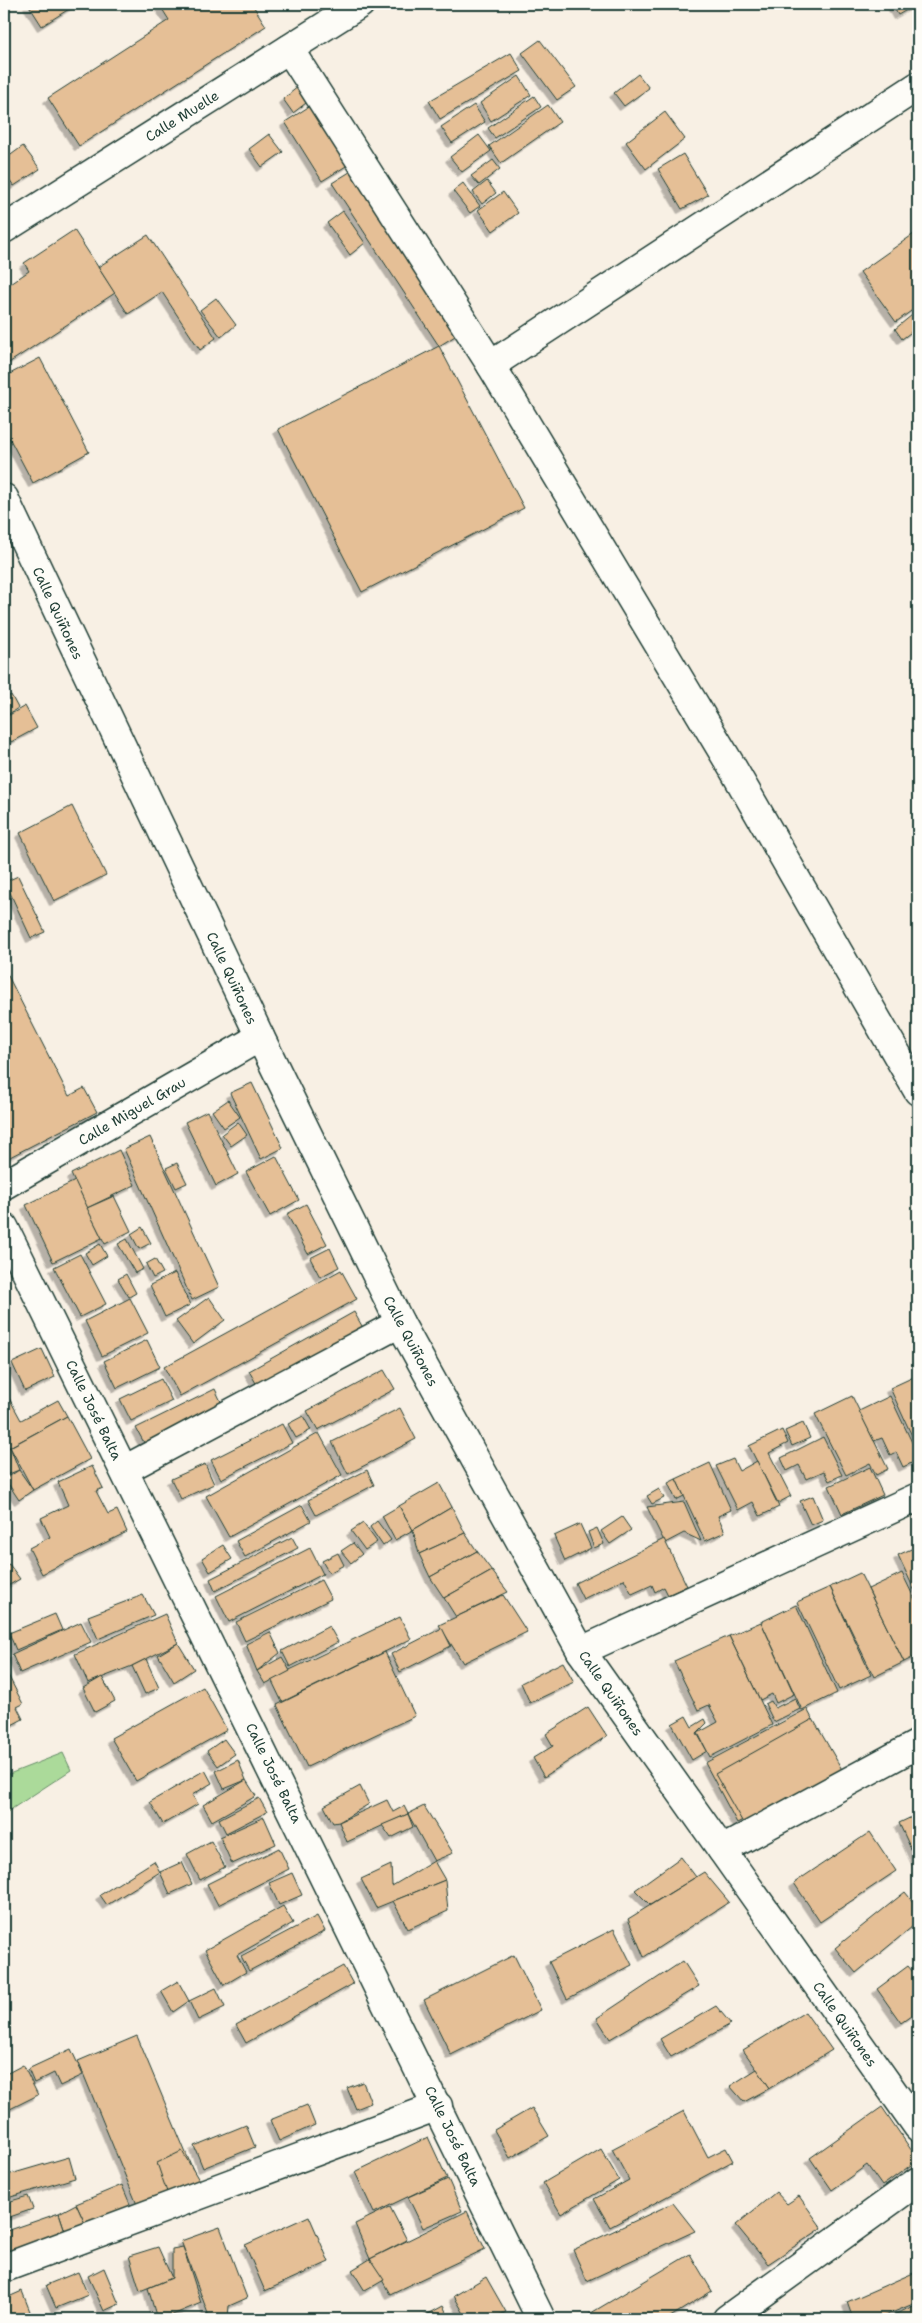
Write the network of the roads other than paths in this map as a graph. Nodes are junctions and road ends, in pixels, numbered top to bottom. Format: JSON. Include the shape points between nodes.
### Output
{"nodes":[{"id":1,"x":360,"y":4,"type":"edge"},
{"id":2,"x":289,"y":49,"type":"junction"},
{"id":3,"x":918,"y":86,"type":"edge"},
{"id":4,"x":4,"y":229,"type":"edge"},
{"id":5,"x":491,"y":365,"type":"junction"},
{"id":6,"x":4,"y":498,"type":"edge"},
{"id":7,"x":260,"y":1038,"type":"junction"},
{"id":8,"x":918,"y":1091,"type":"edge"},
{"id":9,"x":4,"y":1185,"type":"edge"},
{"id":10,"x":4,"y":1227,"type":"edge"},
{"id":11,"x":400,"y":1323,"type":"junction"},
{"id":12,"x":124,"y":1470,"type":"junction"},
{"id":13,"x":918,"y":1497,"type":"edge"},
{"id":14,"x":581,"y":1651,"type":"junction"},
{"id":15,"x":918,"y":1744,"type":"edge"},
{"id":16,"x":722,"y":1850,"type":"junction"},
{"id":17,"x":438,"y":2106,"type":"junction"},
{"id":18,"x":918,"y":2127,"type":"edge"},
{"id":19,"x":918,"y":2181,"type":"edge"},
{"id":20,"x":4,"y":2268,"type":"edge"},
{"id":21,"x":542,"y":2319,"type":"edge"},
{"id":22,"x":727,"y":2319,"type":"edge"}],
"edges":[{"from":1,"to":2,"type":"street","name":"Calle Muelle"},
{"from":2,"to":4,"type":"street","name":"Calle Muelle"},
{"from":2,"to":5,"type":"street"},
{"from":3,"to":5,"type":"street"},
{"from":5,"to":8,"type":"street","via":[[732,767]]},
{"from":6,"to":7,"type":"street","name":"Calle Quiñones"},
{"from":7,"to":9,"type":"street","name":"Calle Miguel Grau"},
{"from":7,"to":11,"type":"street","name":"Calle Quiñones"},
{"from":10,"to":12,"type":"street","name":"Calle José Balta"},
{"from":11,"to":12,"type":"street"},
{"from":11,"to":14,"type":"street","name":"Calle Quiñones"},
{"from":12,"to":17,"type":"street","name":"Calle José Balta"},
{"from":13,"to":14,"type":"street"},
{"from":14,"to":16,"type":"street","name":"Calle Quiñones"},
{"from":15,"to":16,"type":"street"},
{"from":16,"to":18,"type":"street","name":"Calle Quiñones"},
{"from":17,"to":20,"type":"street"},
{"from":17,"to":21,"type":"street","name":"Calle José Balta"},
{"from":19,"to":22,"type":"street"}]}
